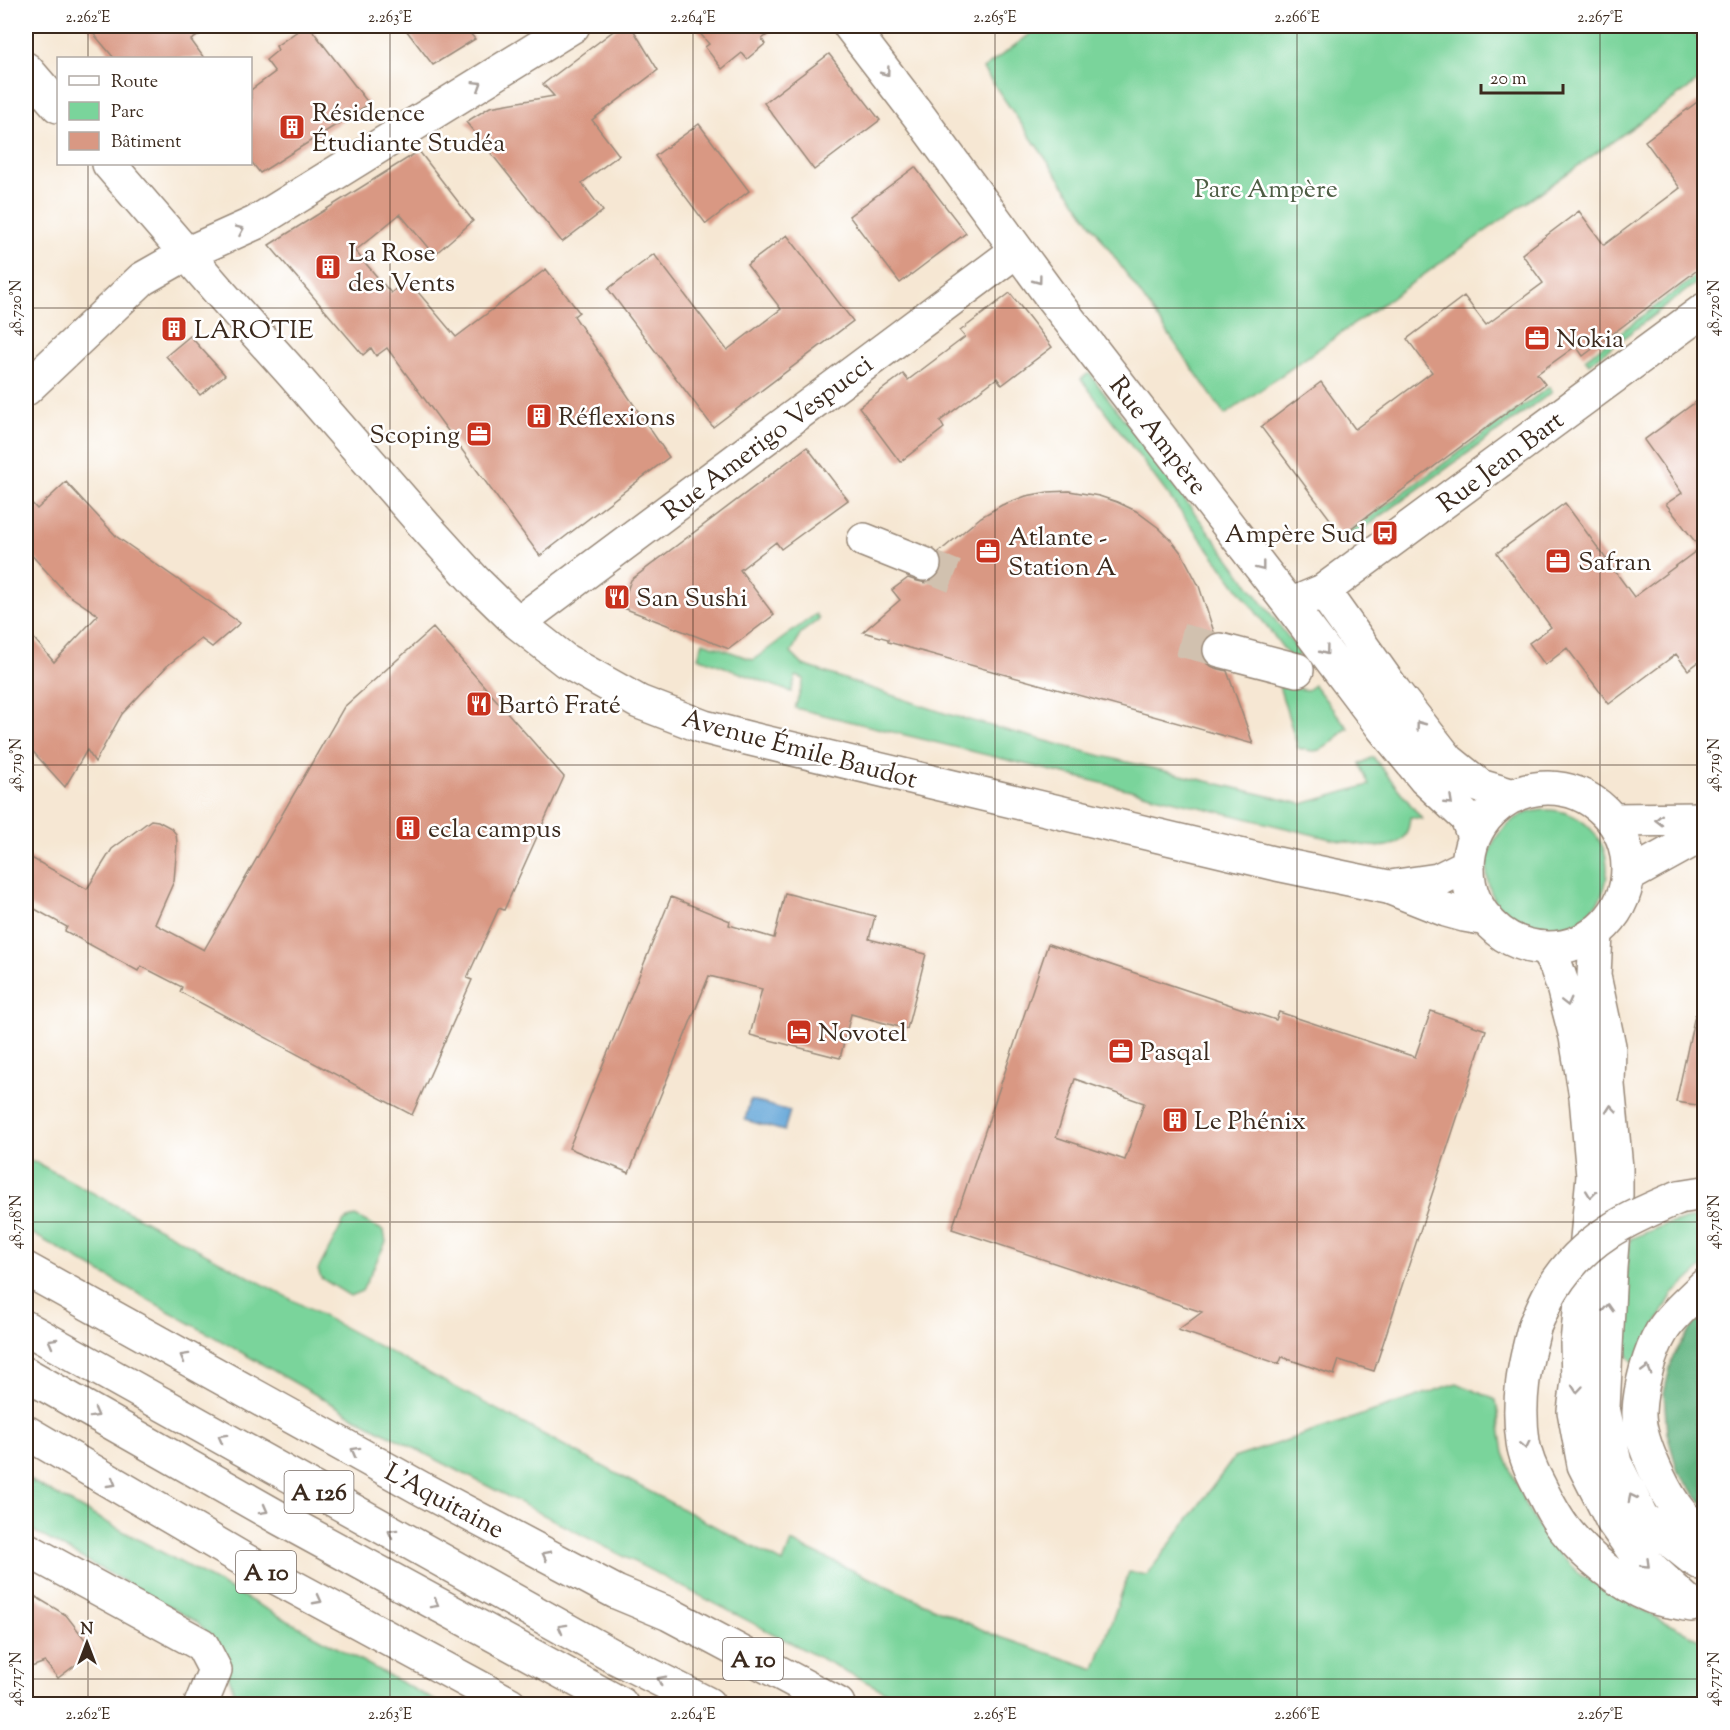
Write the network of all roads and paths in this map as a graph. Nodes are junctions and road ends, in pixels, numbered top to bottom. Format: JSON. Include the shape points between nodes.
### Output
{"nodes":[{"id":1,"x":573,"y":26,"type":"edge"},
{"id":2,"x":850,"y":26,"type":"edge"},
{"id":3,"x":26,"y":69,"type":"edge"},
{"id":4,"x":57,"y":105,"type":"edge"},
{"id":5,"x":110,"y":165,"type":"edge"},
{"id":6,"x":1016,"y":250,"type":"junction"},
{"id":7,"x":186,"y":254,"type":"junction"},
{"id":8,"x":1704,"y":310,"type":"edge"},
{"id":9,"x":26,"y":389,"type":"edge"},
{"id":10,"x":864,"y":540,"type":"dead end"},
{"id":11,"x":924,"y":564,"type":"tunnel mouth"},
{"id":12,"x":1323,"y":591,"type":"junction"},
{"id":13,"x":1290,"y":605,"type":"junction"},
{"id":14,"x":518,"y":623,"type":"junction"},
{"id":15,"x":1220,"y":650,"type":"tunnel mouth"},
{"id":16,"x":1297,"y":669,"type":"dead end"},
{"id":17,"x":1514,"y":796,"type":"junction"},
{"id":18,"x":1704,"y":819,"type":"edge"},
{"id":19,"x":1613,"y":820,"type":"junction"},
{"id":20,"x":1704,"y":834,"type":"edge"},
{"id":21,"x":1471,"y":851,"type":"junction"},
{"id":22,"x":1628,"y":876,"type":"junction"},
{"id":23,"x":1388,"y":887,"type":"junction"},
{"id":24,"x":1486,"y":918,"type":"junction"},
{"id":25,"x":1596,"y":932,"type":"junction"},
{"id":26,"x":1545,"y":948,"type":"junction"},
{"id":27,"x":1692,"y":1195,"type":"edge"},
{"id":28,"x":26,"y":1269,"type":"edge"},
{"id":29,"x":1704,"y":1286,"type":"edge"},
{"id":30,"x":26,"y":1328,"type":"edge"},
{"id":31,"x":26,"y":1374,"type":"edge"},
{"id":32,"x":26,"y":1432,"type":"edge"},
{"id":33,"x":1704,"y":1532,"type":"edge"},
{"id":34,"x":26,"y":1549,"type":"edge"},
{"id":35,"x":1704,"y":1565,"type":"edge"},
{"id":36,"x":1698,"y":1608,"type":"edge"},
{"id":37,"x":201,"y":1704,"type":"edge"},
{"id":38,"x":510,"y":1704,"type":"edge"},
{"id":39,"x":621,"y":1704,"type":"edge"},
{"id":40,"x":708,"y":1704,"type":"edge"},
{"id":41,"x":838,"y":1704,"type":"edge"}],
"edges":[{"from":7,"to":1,"type":"main road","one_way":true,"via":[[255,223]]},
{"from":2,"to":6,"type":"main road","name":"Rue Ampère","one_way":true},
{"from":3,"to":4,"type":"main road"},
{"from":5,"to":7,"type":"main road","name":"Avenue Émile Baudot"},
{"from":6,"to":13,"type":"main road","name":"Rue Ampère","one_way":true},
{"from":6,"to":14,"type":"main road","name":"Rue Amerigo Vespucci"},
{"from":7,"to":9,"type":"main road","via":[[142,279]]},
{"from":7,"to":14,"type":"main road","name":"Avenue Émile Baudot","via":[[425,526]]},
{"from":8,"to":12,"type":"main road","name":"Rue Jean Bart"},
{"from":10,"to":11,"type":"main road"},
{"from":12,"to":13,"type":"main road","name":"Rue Jean Bart"},
{"from":17,"to":12,"type":"main road","one_way":true,"via":[[1480,786],[1448,760]]},
{"from":13,"to":21,"type":"main road","name":"Rue Ampère","one_way":true,"via":[[1389,737],[1425,779],[1467,818]]},
{"from":14,"to":23,"type":"main road","name":"Avenue Émile Baudot","via":[[566,661],[639,702],[704,727]]},
{"from":15,"to":16,"type":"main road"},
{"from":17,"to":19,"type":"main road","via":[[1549,788],[1568,790],[1600,807]]},
{"from":17,"to":21,"type":"main road","via":[[1490,813]]},
{"from":18,"to":19,"type":"main road","one_way":true},
{"from":19,"to":22,"type":"main road","via":[[1626,846]]},
{"from":20,"to":22,"type":"main road"},
{"from":21,"to":23,"type":"main road","name":"Avenue Émile Baudot","via":[[1438,880]]},
{"from":21,"to":24,"type":"main road","via":[[1470,884]]},
{"from":22,"to":25,"type":"main road","via":[[1618,907]]},
{"from":23,"to":24,"type":"main road","name":"Avenue Émile Baudot","via":[[1446,910]]},
{"from":24,"to":26,"type":"main road","via":[[1513,940]]},
{"from":25,"to":26,"type":"main road","via":[[1581,941]]},
{"from":35,"to":25,"type":"main road","one_way":true,"via":[[1642,1518],[1615,1463],[1603,1408],[1616,1168],[1608,1085],[1609,1046],[1594,976]]},
{"from":26,"to":36,"type":"main road","one_way":true,"via":[[1556,966],[1576,1037],[1593,1176],[1577,1343],[1575,1411],[1584,1465],[1613,1522],[1635,1553]]},
{"from":27,"to":36,"type":"main road","one_way":true,"bridge":true,"via":[[1634,1216],[1578,1256],[1553,1288],[1535,1325],[1520,1404],[1523,1445],[1533,1474],[1566,1531],[1588,1555],[1627,1584],[1651,1597]]},
{"from":41,"to":28,"type":"main road","name":"L'Aquitaine","number":"A 10","one_way":true,"via":[[669,1614],[616,1593]]},
{"from":33,"to":29,"type":"main road","one_way":true,"via":[[1669,1499],[1644,1439],[1639,1413],[1643,1383],[1661,1331]]},
{"from":40,"to":30,"type":"main road","number":"A 126","one_way":true,"via":[[613,1656]]},
{"from":31,"to":39,"type":"main road","number":"A 126","one_way":true,"via":[[281,1519]]},
{"from":32,"to":38,"type":"main road","number":"A 10","one_way":true,"via":[[253,1565]]},
{"from":34,"to":37,"type":"main road","via":[[202,1645],[215,1670]]}]}
